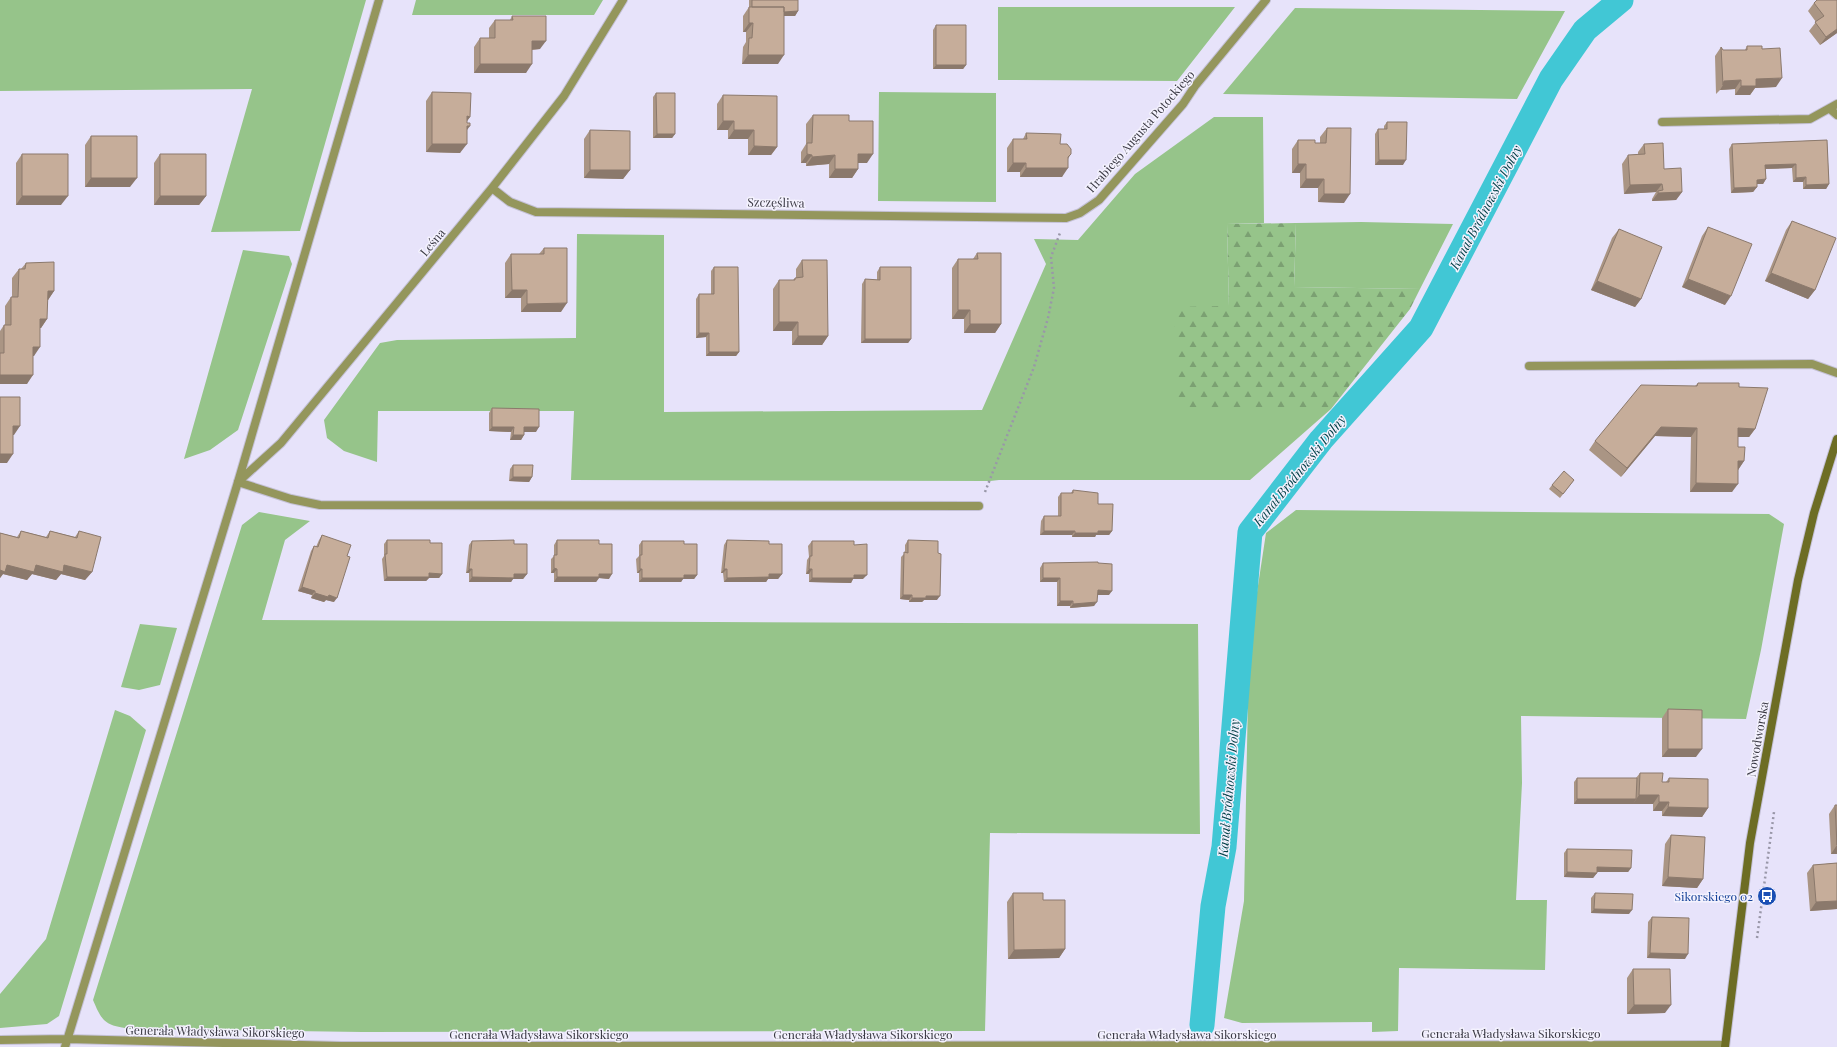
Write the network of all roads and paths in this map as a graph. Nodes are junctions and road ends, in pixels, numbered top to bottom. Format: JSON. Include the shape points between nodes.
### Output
{"nodes":[{"id":1,"x":379,"y":0,"type":"edge"},
{"id":2,"x":623,"y":0,"type":"edge"},
{"id":3,"x":1266,"y":0,"type":"edge"},
{"id":4,"x":1837,"y":104,"type":"edge"},
{"id":5,"x":1830,"y":108,"type":"junction"},
{"id":6,"x":1837,"y":115,"type":"edge"},
{"id":7,"x":1662,"y":122,"type":"dead end"},
{"id":8,"x":492,"y":188,"type":"junction"},
{"id":9,"x":1066,"y":218,"type":"junction"},
{"id":10,"x":1529,"y":366,"type":"dead end"},
{"id":11,"x":1837,"y":373,"type":"edge"},
{"id":12,"x":1837,"y":439,"type":"edge"},
{"id":13,"x":238,"y":482,"type":"junction"},
{"id":14,"x":979,"y":506,"type":"joint"},
{"id":15,"x":1775,"y":806,"type":"dead end"},
{"id":16,"x":1756,"y":946,"type":"dead end"},
{"id":17,"x":0,"y":1040,"type":"edge"},
{"id":18,"x":66,"y":1043,"type":"edge"},
{"id":19,"x":1725,"y":1046,"type":"edge"}],
"edges":[{"from":1,"to":13,"type":"street"},
{"from":2,"to":8,"type":"street","name":"Leśna","via":[[564,96]]},
{"from":3,"to":9,"type":"street","name":"Hrabiego Augusta Potockiego","via":[[1183,104],[1099,200],[1080,213]]},
{"from":4,"to":5,"type":"street"},
{"from":5,"to":6,"type":"street"},
{"from":5,"to":7,"type":"street","via":[[1810,119]]},
{"from":8,"to":9,"type":"street","name":"Szczęśliwa","via":[[510,202],[536,212]]},
{"from":8,"to":13,"type":"street","name":"Leśna","via":[[281,443]]},
{"from":9,"to":14,"type":"path","via":[[1051,257],[1054,288],[1034,367]]},
{"from":10,"to":11,"type":"street","via":[[1812,364]]},
{"from":12,"to":19,"type":"main road","name":"Nowodworska","via":[[1814,513],[1797,588],[1750,843]]},
{"from":13,"to":14,"type":"street","via":[[291,499],[320,504]]},
{"from":13,"to":18,"type":"street"},
{"from":15,"to":16,"type":"path"},
{"from":17,"to":18,"type":"street","name":"Generała Władysława Sikorskiego"},
{"from":18,"to":19,"type":"street","name":"Generała Władysława Sikorskiego","via":[[341,1046]]}]}
